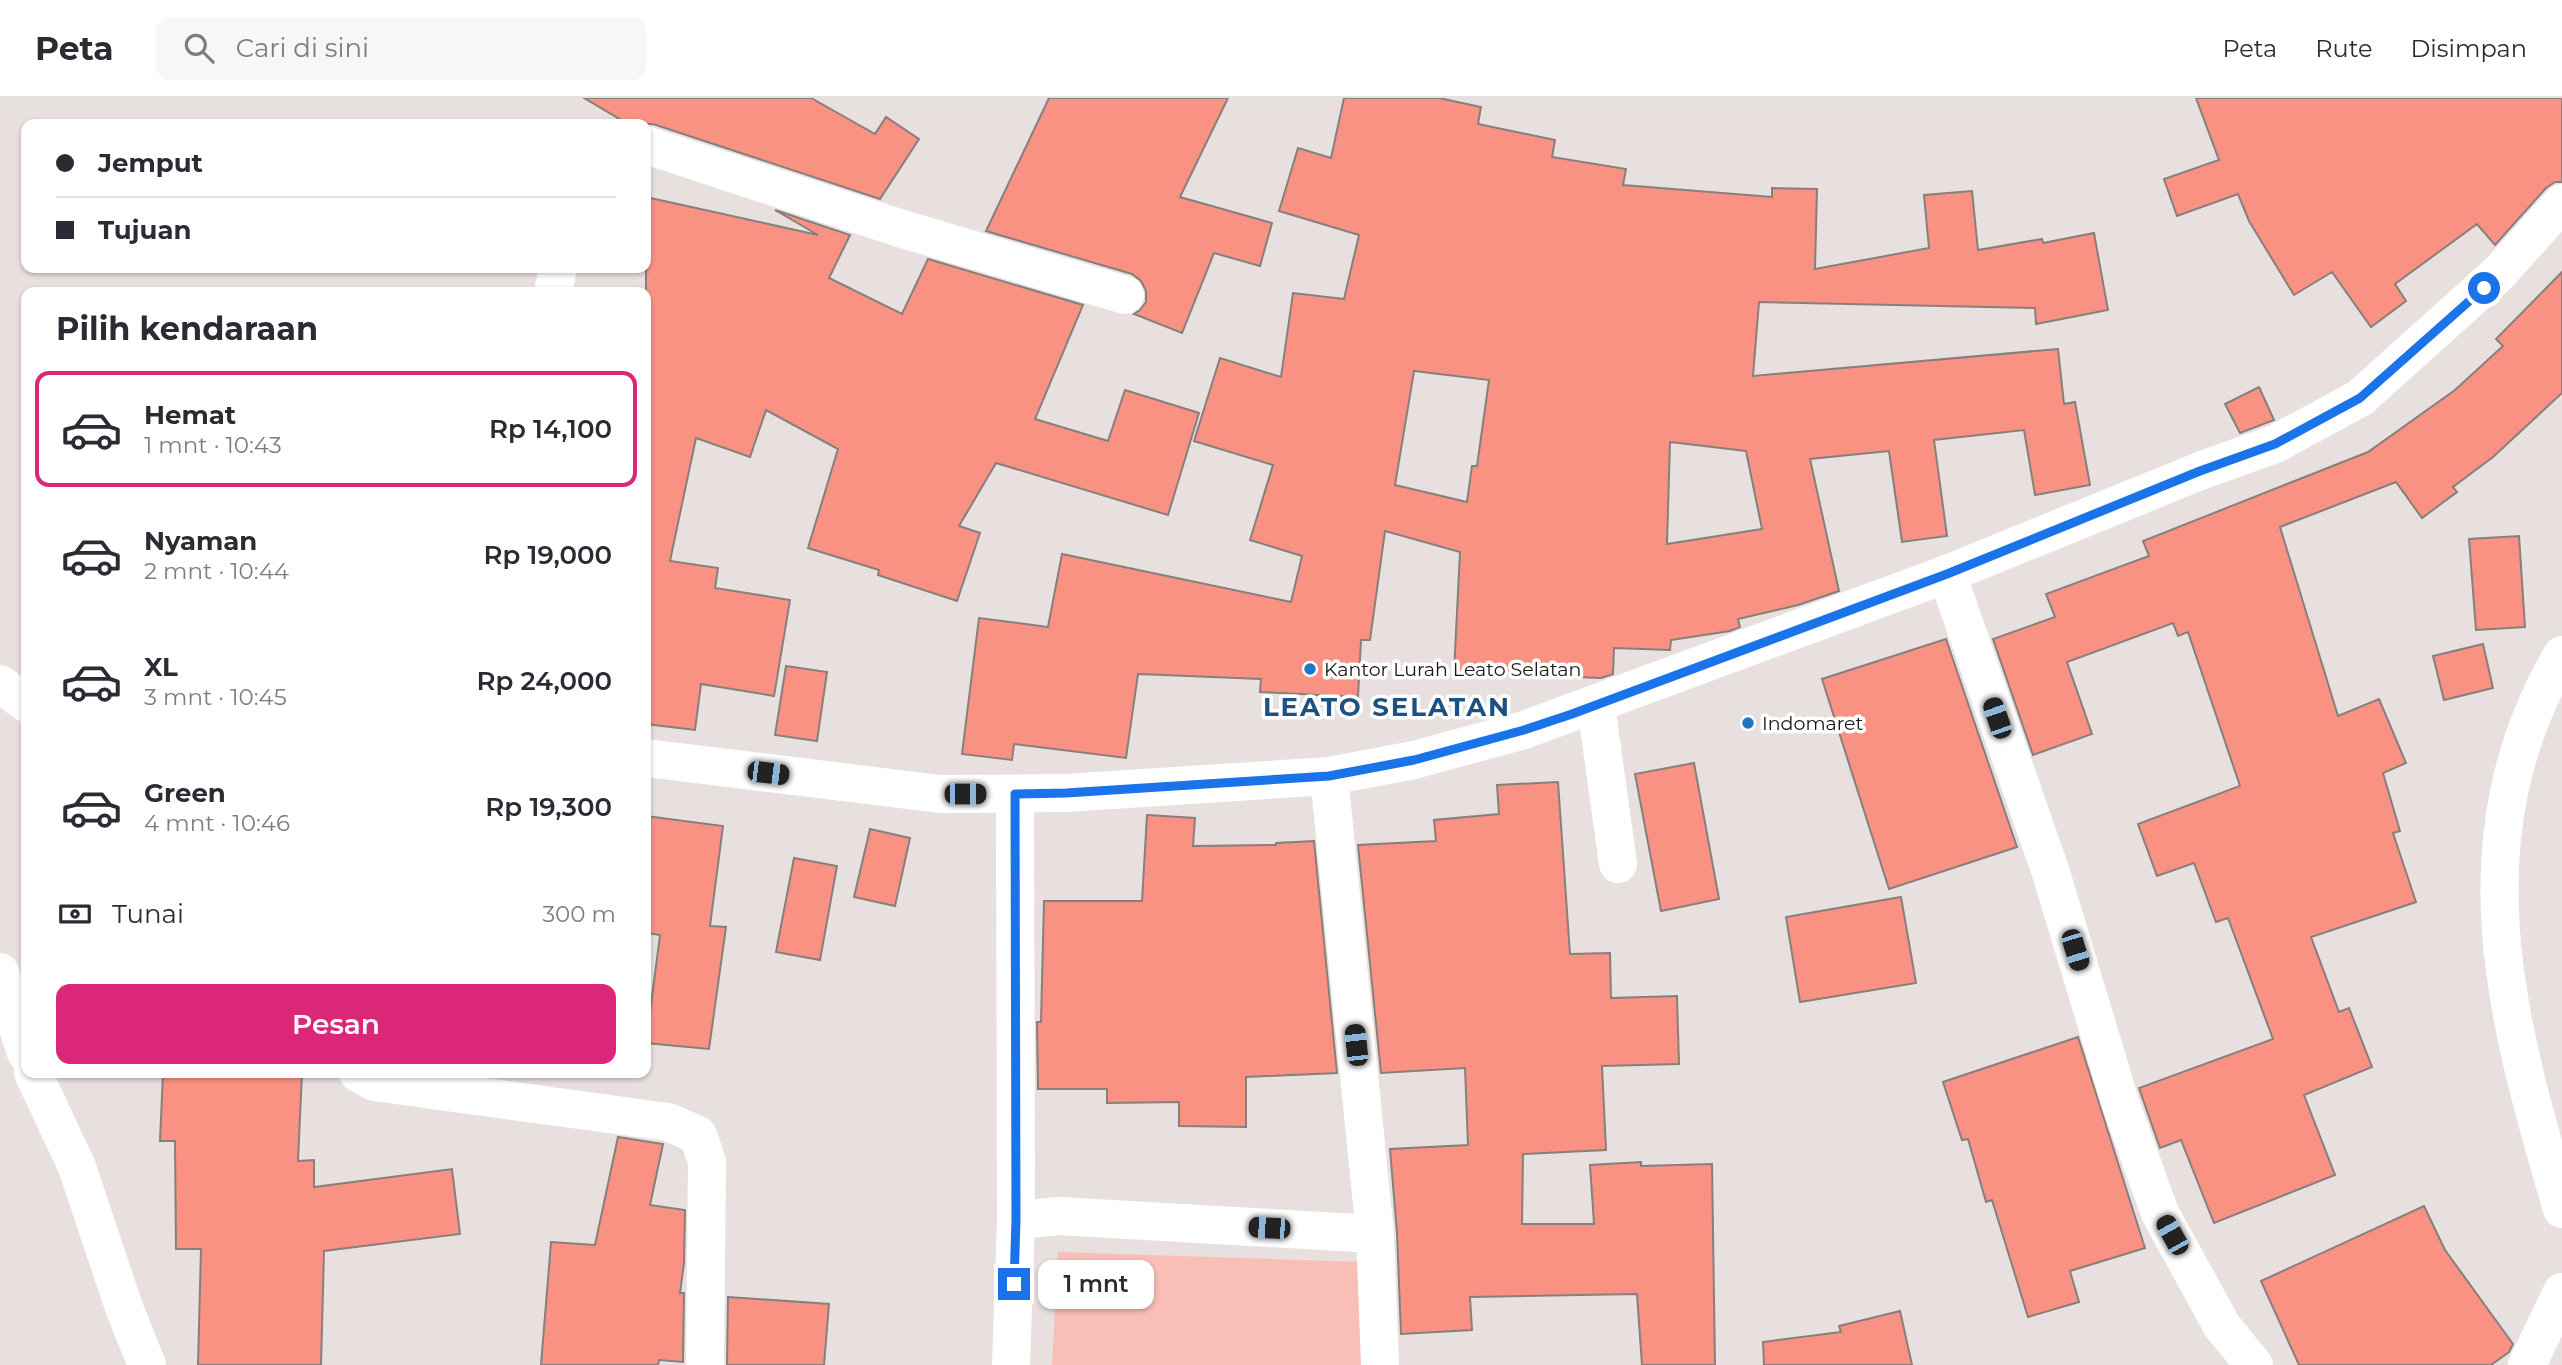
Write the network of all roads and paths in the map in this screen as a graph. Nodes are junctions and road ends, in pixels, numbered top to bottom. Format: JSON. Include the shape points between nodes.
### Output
{"nodes":[{"id":1,"x":651,"y":147,"type":"edge"},
{"id":2,"x":2562,"y":203,"type":"edge"},
{"id":3,"x":1125,"y":295,"type":"dead end"},
{"id":4,"x":1947,"y":574,"type":"junction"},
{"id":5,"x":2562,"y":655,"type":"edge"},
{"id":6,"x":0,"y":684,"type":"edge"},
{"id":7,"x":21,"y":699,"type":"edge"},
{"id":8,"x":1596,"y":705,"type":"junction"},
{"id":9,"x":651,"y":759,"type":"edge"},
{"id":10,"x":1329,"y":776,"type":"junction"},
{"id":11,"x":1015,"y":794,"type":"junction"},
{"id":12,"x":1618,"y":864,"type":"dead end"},
{"id":13,"x":0,"y":972,"type":"edge"},
{"id":14,"x":21,"y":1029,"type":"edge"},
{"id":15,"x":35,"y":1078,"type":"edge"},
{"id":16,"x":367,"y":1078,"type":"edge"},
{"id":17,"x":2562,"y":1209,"type":"edge"},
{"id":18,"x":1016,"y":1220,"type":"junction"},
{"id":19,"x":1375,"y":1234,"type":"junction"},
{"id":20,"x":2562,"y":1292,"type":"edge"},
{"id":21,"x":147,"y":1365,"type":"edge"},
{"id":22,"x":705,"y":1365,"type":"edge"},
{"id":23,"x":1011,"y":1365,"type":"edge"},
{"id":24,"x":1380,"y":1365,"type":"edge"},
{"id":25,"x":2254,"y":1365,"type":"edge"},
{"id":26,"x":2527,"y":1365,"type":"edge"}],
"edges":[{"from":1,"to":3,"type":"main road","via":[[896,227]]},
{"from":2,"to":4,"type":"main road","via":[[2499,273],[2360,398],[2275,444]]},
{"from":4,"to":8,"type":"main road"},
{"from":4,"to":25,"type":"main road","via":[[2051,873],[2121,1105],[2160,1213],[2222,1326]]},
{"from":5,"to":17,"type":"main road","via":[[2526,727],[2508,786],[2498,882],[2504,971],[2531,1104]]},
{"from":6,"to":7,"type":"main road"},
{"from":8,"to":10,"type":"main road","via":[[1414,760]]},
{"from":8,"to":12,"type":"main road"},
{"from":9,"to":11,"type":"main road","via":[[940,794]]},
{"from":10,"to":11,"type":"main road"},
{"from":10,"to":19,"type":"main road"},
{"from":11,"to":18,"type":"main road"},
{"from":13,"to":14,"type":"main road"},
{"from":15,"to":21,"type":"main road","via":[[77,1167]]},
{"from":16,"to":22,"type":"main road","via":[[668,1122],[698,1135],[707,1162]]},
{"from":18,"to":19,"type":"main road","via":[[1059,1216]]},
{"from":18,"to":23,"type":"main road"},
{"from":19,"to":24,"type":"main road"},
{"from":20,"to":26,"type":"main road"}]}
